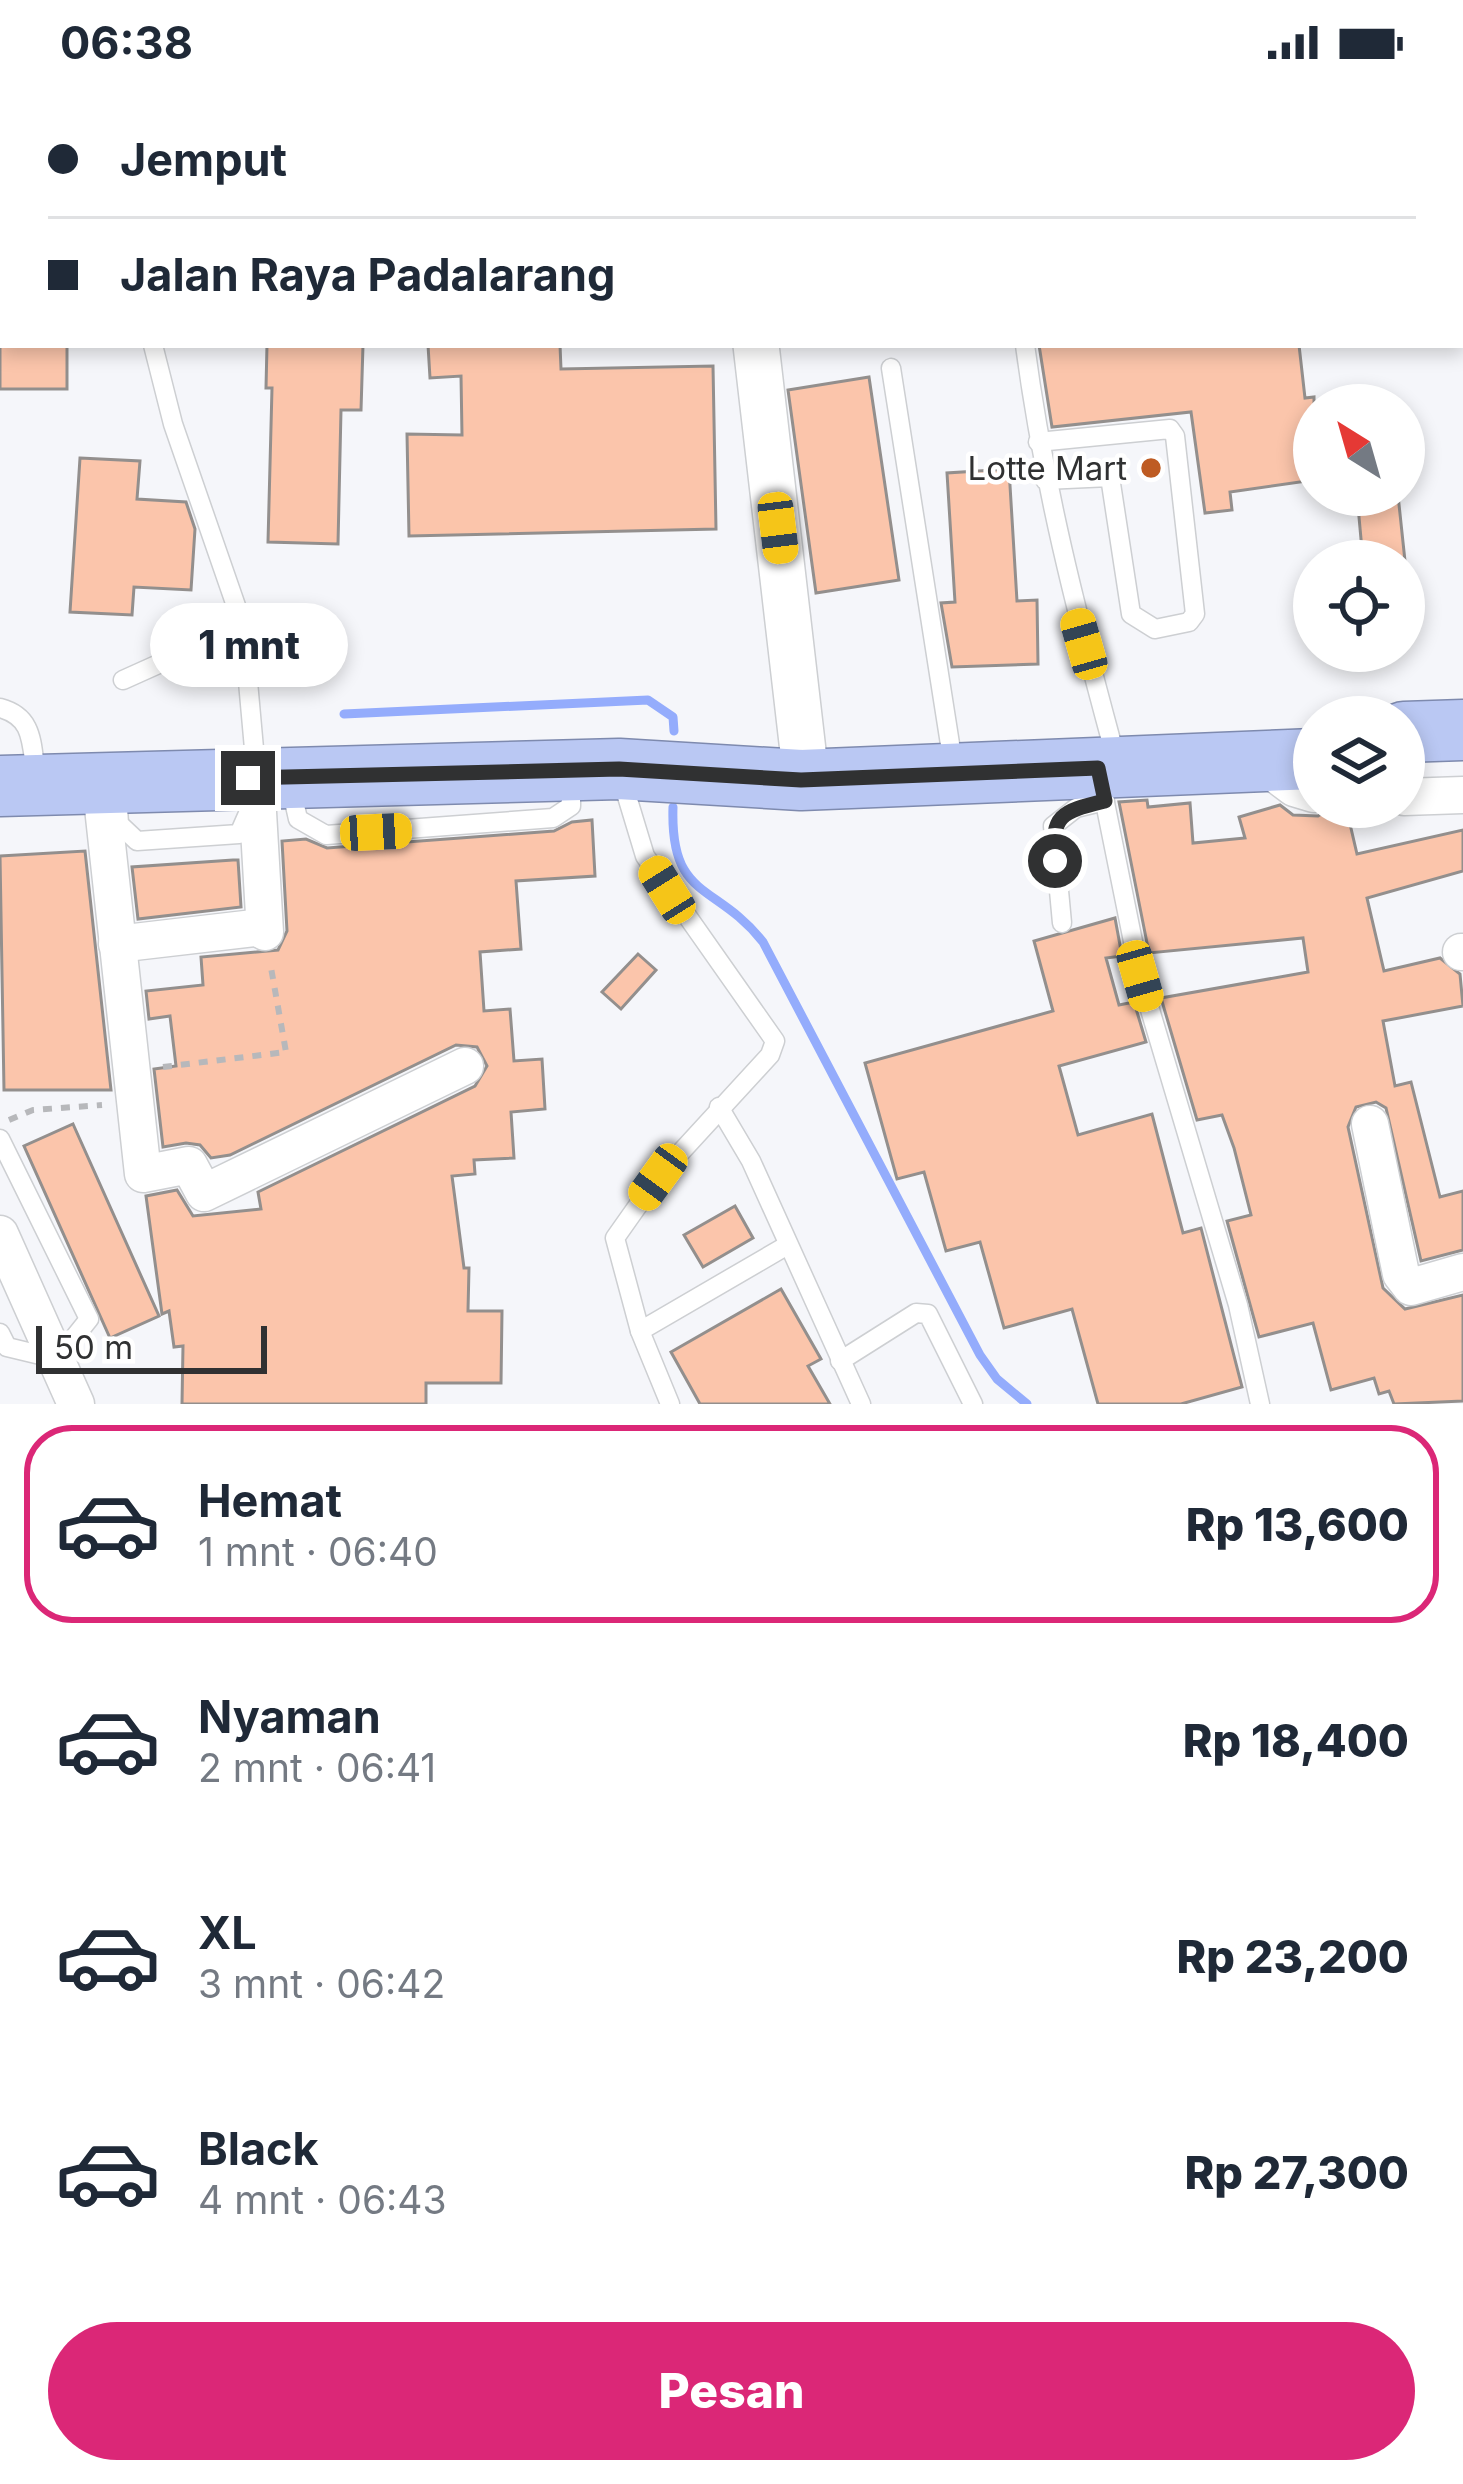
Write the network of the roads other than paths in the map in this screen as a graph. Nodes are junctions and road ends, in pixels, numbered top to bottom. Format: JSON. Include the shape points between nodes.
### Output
{"nodes":[{"id":1,"x":154,"y":348,"type":"edge"},
{"id":2,"x":756,"y":348,"type":"edge"},
{"id":3,"x":1025,"y":348,"type":"edge"},
{"id":4,"x":891,"y":368,"type":"dead end"},
{"id":5,"x":1038,"y":442,"type":"junction"},
{"id":6,"x":1046,"y":480,"type":"junction"},
{"id":7,"x":243,"y":626,"type":"junction"},
{"id":8,"x":123,"y":680,"type":"dead end"},
{"id":9,"x":0,"y":708,"type":"edge"},
{"id":10,"x":1293,"y":740,"type":"edge"},
{"id":11,"x":950,"y":744,"type":"junction"},
{"id":12,"x":803,"y":751,"type":"junction"},
{"id":13,"x":1293,"y":759,"type":"edge"},
{"id":14,"x":1256,"y":760,"type":"junction"},
{"id":15,"x":595,"y":770,"type":"junction"},
{"id":16,"x":1105,"y":771,"type":"junction"},
{"id":17,"x":265,"y":778,"type":"junction"},
{"id":18,"x":108,"y":780,"type":"junction"},
{"id":19,"x":19,"y":785,"type":"edge"},
{"id":20,"x":1293,"y":787,"type":"edge"},
{"id":21,"x":1463,"y":795,"type":"edge"},
{"id":22,"x":1425,"y":796,"type":"edge"},
{"id":23,"x":1062,"y":923,"type":"dead end"},
{"id":24,"x":117,"y":944,"type":"junction"},
{"id":25,"x":465,"y":1066,"type":"dead end"},
{"id":26,"x":719,"y":1107,"type":"junction"},
{"id":27,"x":1370,"y":1124,"type":"dead end"},
{"id":28,"x":0,"y":1139,"type":"edge"},
{"id":29,"x":0,"y":1234,"type":"edge"},
{"id":30,"x":786,"y":1246,"type":"junction"},
{"id":31,"x":1463,"y":1272,"type":"edge"},
{"id":32,"x":640,"y":1331,"type":"junction"},
{"id":33,"x":0,"y":1333,"type":"edge"},
{"id":34,"x":57,"y":1359,"type":"junction"},
{"id":35,"x":840,"y":1361,"type":"junction"},
{"id":36,"x":76,"y":1404,"type":"edge"},
{"id":37,"x":670,"y":1404,"type":"edge"},
{"id":38,"x":861,"y":1404,"type":"edge"},
{"id":39,"x":973,"y":1404,"type":"edge"},
{"id":40,"x":1260,"y":1404,"type":"edge"}],
"edges":[{"from":1,"to":7,"type":"lane"},
{"from":2,"to":12,"type":"street"},
{"from":3,"to":5,"type":"lane"},
{"from":4,"to":11,"type":"lane"},
{"from":5,"to":6,"type":"lane"},
{"from":5,"to":6,"type":"lane","via":[[1170,429],[1195,614],[1189,622],[1155,629],[1131,614],[1110,477]]},
{"from":6,"to":16,"type":"lane"},
{"from":7,"to":8,"type":"lane"},
{"from":7,"to":17,"type":"lane"},
{"from":9,"to":19,"type":"lane","via":[[28,724]]},
{"from":10,"to":16,"type":"highway"},
{"from":11,"to":12,"type":"highway"},
{"from":11,"to":16,"type":"highway"},
{"from":12,"to":15,"type":"highway"},
{"from":13,"to":14,"type":"highway"},
{"from":14,"to":16,"type":"highway"},
{"from":14,"to":20,"type":"street"},
{"from":15,"to":16,"type":"highway","via":[[801,780]]},
{"from":15,"to":17,"type":"highway"},
{"from":15,"to":26,"type":"lane","via":[[775,1041]]},
{"from":16,"to":23,"type":"lane","via":[[1053,826]]},
{"from":16,"to":40,"type":"lane","via":[[1140,976]]},
{"from":17,"to":18,"type":"highway"},
{"from":17,"to":24,"type":"street","via":[[260,930]]},
{"from":18,"to":19,"type":"highway"},
{"from":18,"to":24,"type":"street"},
{"from":21,"to":22,"type":"street"},
{"from":24,"to":25,"type":"street","via":[[143,1174],[189,1165],[204,1193]]},
{"from":26,"to":30,"type":"lane"},
{"from":26,"to":32,"type":"lane","via":[[616,1238]]},
{"from":27,"to":31,"type":"street","via":[[1401,1274],[1415,1288]]},
{"from":28,"to":34,"type":"lane","via":[[89,1319]]},
{"from":29,"to":34,"type":"street"},
{"from":30,"to":32,"type":"lane"},
{"from":30,"to":35,"type":"lane"},
{"from":32,"to":37,"type":"lane"},
{"from":33,"to":34,"type":"lane","via":[[8,1347]]},
{"from":34,"to":36,"type":"street"},
{"from":35,"to":38,"type":"lane"},
{"from":35,"to":39,"type":"lane","via":[[916,1312],[928,1313]]}]}
